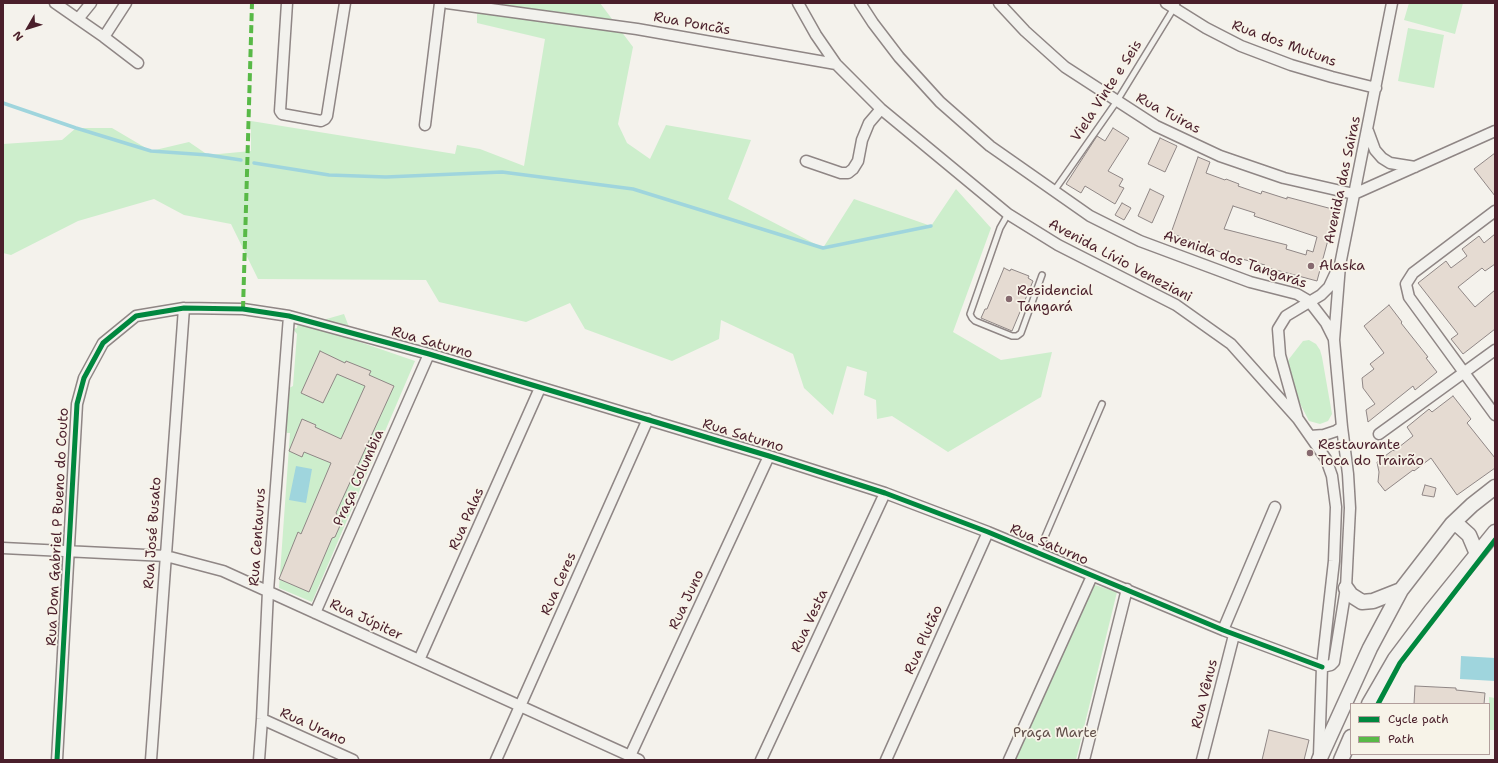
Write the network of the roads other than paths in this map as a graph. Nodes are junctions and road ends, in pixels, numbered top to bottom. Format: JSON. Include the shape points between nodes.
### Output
{"nodes":[{"id":1,"x":55,"y":3,"type":"edge"},
{"id":2,"x":91,"y":3,"type":"edge"},
{"id":3,"x":126,"y":3,"type":"edge"},
{"id":4,"x":287,"y":3,"type":"edge"},
{"id":5,"x":345,"y":3,"type":"edge"},
{"id":6,"x":440,"y":3,"type":"edge"},
{"id":7,"x":447,"y":3,"type":"edge"},
{"id":8,"x":798,"y":3,"type":"edge"},
{"id":9,"x":860,"y":3,"type":"edge"},
{"id":10,"x":999,"y":3,"type":"edge"},
{"id":11,"x":1392,"y":3,"type":"edge"},
{"id":12,"x":1172,"y":5,"type":"edge"},
{"id":13,"x":78,"y":19,"type":"junction"},
{"id":14,"x":104,"y":37,"type":"junction"},
{"id":15,"x":138,"y":63,"type":"dead end"},
{"id":16,"x":836,"y":64,"type":"junction"},
{"id":17,"x":1376,"y":88,"type":"junction"},
{"id":18,"x":1117,"y":101,"type":"junction"},
{"id":19,"x":881,"y":109,"type":"junction"},
{"id":20,"x":425,"y":125,"type":"dead end"},
{"id":21,"x":1368,"y":131,"type":"junction"},
{"id":22,"x":1495,"y":131,"type":"edge"},
{"id":23,"x":806,"y":161,"type":"dead end"},
{"id":24,"x":1415,"y":167,"type":"junction"},
{"id":25,"x":1054,"y":192,"type":"junction"},
{"id":26,"x":1354,"y":194,"type":"junction"},
{"id":27,"x":1495,"y":211,"type":"edge"},
{"id":28,"x":1008,"y":214,"type":"junction"},
{"id":29,"x":1340,"y":265,"type":"junction"},
{"id":30,"x":1042,"y":275,"type":"dead end"},
{"id":31,"x":1309,"y":301,"type":"junction"},
{"id":32,"x":184,"y":308,"type":"junction"},
{"id":33,"x":136,"y":316,"type":"joint"},
{"id":34,"x":289,"y":316,"type":"junction"},
{"id":35,"x":1334,"y":340,"type":"junction"},
{"id":36,"x":1495,"y":350,"type":"edge"},
{"id":37,"x":428,"y":354,"type":"junction"},
{"id":38,"x":1464,"y":373,"type":"junction"},
{"id":39,"x":540,"y":388,"type":"junction"},
{"id":40,"x":1102,"y":404,"type":"dead end"},
{"id":41,"x":1495,"y":415,"type":"edge"},
{"id":42,"x":648,"y":419,"type":"junction"},
{"id":43,"x":1298,"y":419,"type":"junction"},
{"id":44,"x":1342,"y":426,"type":"junction"},
{"id":45,"x":1379,"y":434,"type":"dead end"},
{"id":46,"x":1310,"y":436,"type":"junction"},
{"id":47,"x":769,"y":456,"type":"junction"},
{"id":48,"x":1495,"y":487,"type":"edge"},
{"id":49,"x":885,"y":493,"type":"junction"},
{"id":50,"x":1275,"y":507,"type":"dead end"},
{"id":51,"x":1452,"y":524,"type":"junction"},
{"id":52,"x":988,"y":532,"type":"junction"},
{"id":53,"x":1495,"y":532,"type":"edge"},
{"id":54,"x":3,"y":548,"type":"edge"},
{"id":55,"x":69,"y":551,"type":"junction"},
{"id":56,"x":1038,"y":553,"type":"junction"},
{"id":57,"x":1477,"y":554,"type":"junction"},
{"id":58,"x":166,"y":556,"type":"junction"},
{"id":59,"x":1092,"y":576,"type":"junction"},
{"id":60,"x":1346,"y":588,"type":"junction"},
{"id":61,"x":1127,"y":589,"type":"junction"},
{"id":62,"x":1400,"y":590,"type":"junction"},
{"id":63,"x":268,"y":591,"type":"junction"},
{"id":64,"x":315,"y":612,"type":"junction"},
{"id":65,"x":1223,"y":630,"type":"junction"},
{"id":66,"x":1234,"y":635,"type":"junction"},
{"id":67,"x":419,"y":660,"type":"junction"},
{"id":68,"x":1322,"y":667,"type":"junction"},
{"id":69,"x":1369,"y":703,"type":"edge"},
{"id":70,"x":520,"y":707,"type":"junction"},
{"id":71,"x":262,"y":719,"type":"junction"},
{"id":72,"x":1350,"y":739,"type":"edge"},
{"id":73,"x":634,"y":758,"type":"edge"},
{"id":74,"x":57,"y":760,"type":"edge"},
{"id":75,"x":151,"y":760,"type":"edge"},
{"id":76,"x":258,"y":760,"type":"edge"},
{"id":77,"x":353,"y":760,"type":"edge"},
{"id":78,"x":496,"y":760,"type":"edge"},
{"id":79,"x":761,"y":760,"type":"edge"},
{"id":80,"x":886,"y":760,"type":"edge"},
{"id":81,"x":1010,"y":760,"type":"edge"},
{"id":82,"x":1084,"y":760,"type":"edge"},
{"id":83,"x":1202,"y":760,"type":"edge"},
{"id":84,"x":1319,"y":760,"type":"edge"},
{"id":85,"x":1341,"y":760,"type":"edge"}],
"edges":[{"from":1,"to":13,"type":"street"},
{"from":2,"to":13,"type":"street"},
{"from":3,"to":14,"type":"street"},
{"from":4,"to":5,"type":"street","via":[[280,111],[282,114],[321,120],[327,116]]},
{"from":6,"to":20,"type":"street"},
{"from":7,"to":16,"type":"street","name":"Rua Poncãs","via":[[637,29]]},
{"from":8,"to":16,"type":"street","name":"Avenida Lívio Veneziani"},
{"from":9,"to":25,"type":"street","name":"Avenida dos Tangarás","via":[[899,56],[940,102],[990,146]]},
{"from":10,"to":18,"type":"street","name":"Rua Tuiras","via":[[1025,31],[1065,67]]},
{"from":11,"to":17,"type":"street","name":"Avenida das Sairas"},
{"from":12,"to":17,"type":"street","name":"Rua dos Mutuns","via":[[1206,28],[1241,46],[1332,78]]},
{"from":12,"to":18,"type":"lane","name":"Viela Vinte e Seis"},
{"from":13,"to":14,"type":"street"},
{"from":14,"to":15,"type":"street"},
{"from":16,"to":19,"type":"street","name":"Avenida Lívio Veneziani"},
{"from":17,"to":21,"type":"street","name":"Avenida das Sairas"},
{"from":18,"to":25,"type":"lane","name":"Viela Vinte e Seis"},
{"from":18,"to":26,"type":"street","name":"Rua Tuiras","via":[[1156,126],[1220,156],[1284,178]]},
{"from":19,"to":23,"type":"street","via":[[869,123],[858,161],[853,169],[841,173]]},
{"from":19,"to":28,"type":"street","name":"Avenida Lívio Veneziani"},
{"from":21,"to":24,"type":"street","via":[[1375,150],[1382,158],[1390,163]]},
{"from":21,"to":26,"type":"street","name":"Avenida das Sairas"},
{"from":22,"to":24,"type":"street"},
{"from":24,"to":26,"type":"street"},
{"from":25,"to":31,"type":"street","name":"Avenida dos Tangarás","via":[[1090,216],[1140,241],[1250,282],[1297,294]]},
{"from":26,"to":29,"type":"street","name":"Avenida das Sairas"},
{"from":27,"to":38,"type":"street","via":[[1413,273],[1406,284],[1409,297]]},
{"from":28,"to":30,"type":"lane","via":[[1000,228],[970,314],[972,318],[1017,336],[1021,333]]},
{"from":28,"to":43,"type":"street","name":"Avenida Lívio Veneziani","via":[[1058,245],[1130,280],[1182,310],[1231,344]]},
{"from":29,"to":31,"type":"street","name":"Avenida dos Tangarás","via":[[1329,287]]},
{"from":29,"to":35,"type":"street","name":"Avenida das Sairas"},
{"from":31,"to":35,"type":"street","name":"Avenida dos Tangarás","via":[[1326,323]]},
{"from":31,"to":43,"type":"street","name":"Avenida dos Tangarás","via":[[1286,316],[1278,329],[1280,355]]},
{"from":32,"to":33,"type":"street","name":"Rua Saturno"},
{"from":32,"to":34,"type":"street","name":"Rua Saturno","via":[[243,309]]},
{"from":32,"to":58,"type":"street","name":"Rua José Busato"},
{"from":33,"to":55,"type":"street","name":"Rua Dom Gabriel P Bueno do Couto","via":[[102,343],[84,378],[77,404]]},
{"from":34,"to":37,"type":"street","name":"Rua Saturno"},
{"from":34,"to":63,"type":"street","name":"Rua Centaurus"},
{"from":35,"to":44,"type":"street","name":"Avenida das Sairas"},
{"from":36,"to":38,"type":"street"},
{"from":37,"to":39,"type":"street","name":"Rua Saturno"},
{"from":37,"to":64,"type":"street","name":"Praça Columbia"},
{"from":38,"to":41,"type":"street"},
{"from":38,"to":45,"type":"street"},
{"from":39,"to":42,"type":"street","name":"Rua Saturno"},
{"from":39,"to":67,"type":"street","name":"Rua Palas"},
{"from":40,"to":56,"type":"lane"},
{"from":42,"to":47,"type":"street","name":"Rua Saturno"},
{"from":42,"to":70,"type":"street","name":"Rua Ceres"},
{"from":43,"to":46,"type":"street","name":"Avenida Lívio Veneziani"},
{"from":44,"to":46,"type":"street","via":[[1324,435]]},
{"from":44,"to":60,"type":"street","name":"Avenida das Sairas","via":[[1350,508]]},
{"from":46,"to":68,"type":"street","name":"Avenida Lívio Veneziani","via":[[1328,464],[1336,508],[1334,561]]},
{"from":47,"to":49,"type":"street","name":"Rua Saturno"},
{"from":47,"to":73,"type":"street","name":"Rua Juno"},
{"from":48,"to":51,"type":"main road"},
{"from":49,"to":52,"type":"street","name":"Rua Saturno"},
{"from":49,"to":79,"type":"street","name":"Rua Vesta"},
{"from":50,"to":65,"type":"street"},
{"from":51,"to":57,"type":"main road","via":[[1469,535]]},
{"from":51,"to":62,"type":"main road"},
{"from":52,"to":56,"type":"street","name":"Rua Saturno"},
{"from":52,"to":80,"type":"street","name":"Rua Plutão"},
{"from":53,"to":57,"type":"main road"},
{"from":54,"to":55,"type":"street","name":"Rua Júpiter"},
{"from":55,"to":58,"type":"street","name":"Rua Júpiter"},
{"from":55,"to":74,"type":"street","name":"Rua Dom Gabriel P Bueno do Couto"},
{"from":56,"to":59,"type":"street","name":"Rua Saturno"},
{"from":57,"to":69,"type":"main road","via":[[1395,659]]},
{"from":58,"to":63,"type":"street","name":"Rua Júpiter","via":[[223,571]]},
{"from":58,"to":75,"type":"street","name":"Rua José Busato"},
{"from":59,"to":61,"type":"street","name":"Rua Saturno"},
{"from":59,"to":81,"type":"street"},
{"from":60,"to":62,"type":"main road","via":[[1362,602],[1373,601]]},
{"from":60,"to":68,"type":"street","name":"Avenida das Sairas","via":[[1334,662]]},
{"from":61,"to":65,"type":"street","name":"Rua Saturno"},
{"from":61,"to":82,"type":"street"},
{"from":62,"to":84,"type":"main road","via":[[1370,648]]},
{"from":63,"to":64,"type":"street","name":"Rua Júpiter"},
{"from":63,"to":71,"type":"street","name":"Rua Centaurus"},
{"from":64,"to":67,"type":"street","name":"Rua Júpiter"},
{"from":65,"to":66,"type":"street","name":"Rua Saturno"},
{"from":66,"to":68,"type":"street","name":"Rua Saturno"},
{"from":66,"to":83,"type":"street","name":"Rua Vênus"},
{"from":67,"to":70,"type":"street","name":"Rua Júpiter"},
{"from":68,"to":84,"type":"street","name":"Avenida Lívio Veneziani"},
{"from":70,"to":73,"type":"street","name":"Rua Júpiter"},
{"from":70,"to":78,"type":"street","name":"Rua Ceres"},
{"from":71,"to":76,"type":"street","name":"Rua Centaurus"},
{"from":71,"to":77,"type":"street","name":"Rua Urano"},
{"from":72,"to":85,"type":"main road"}]}
